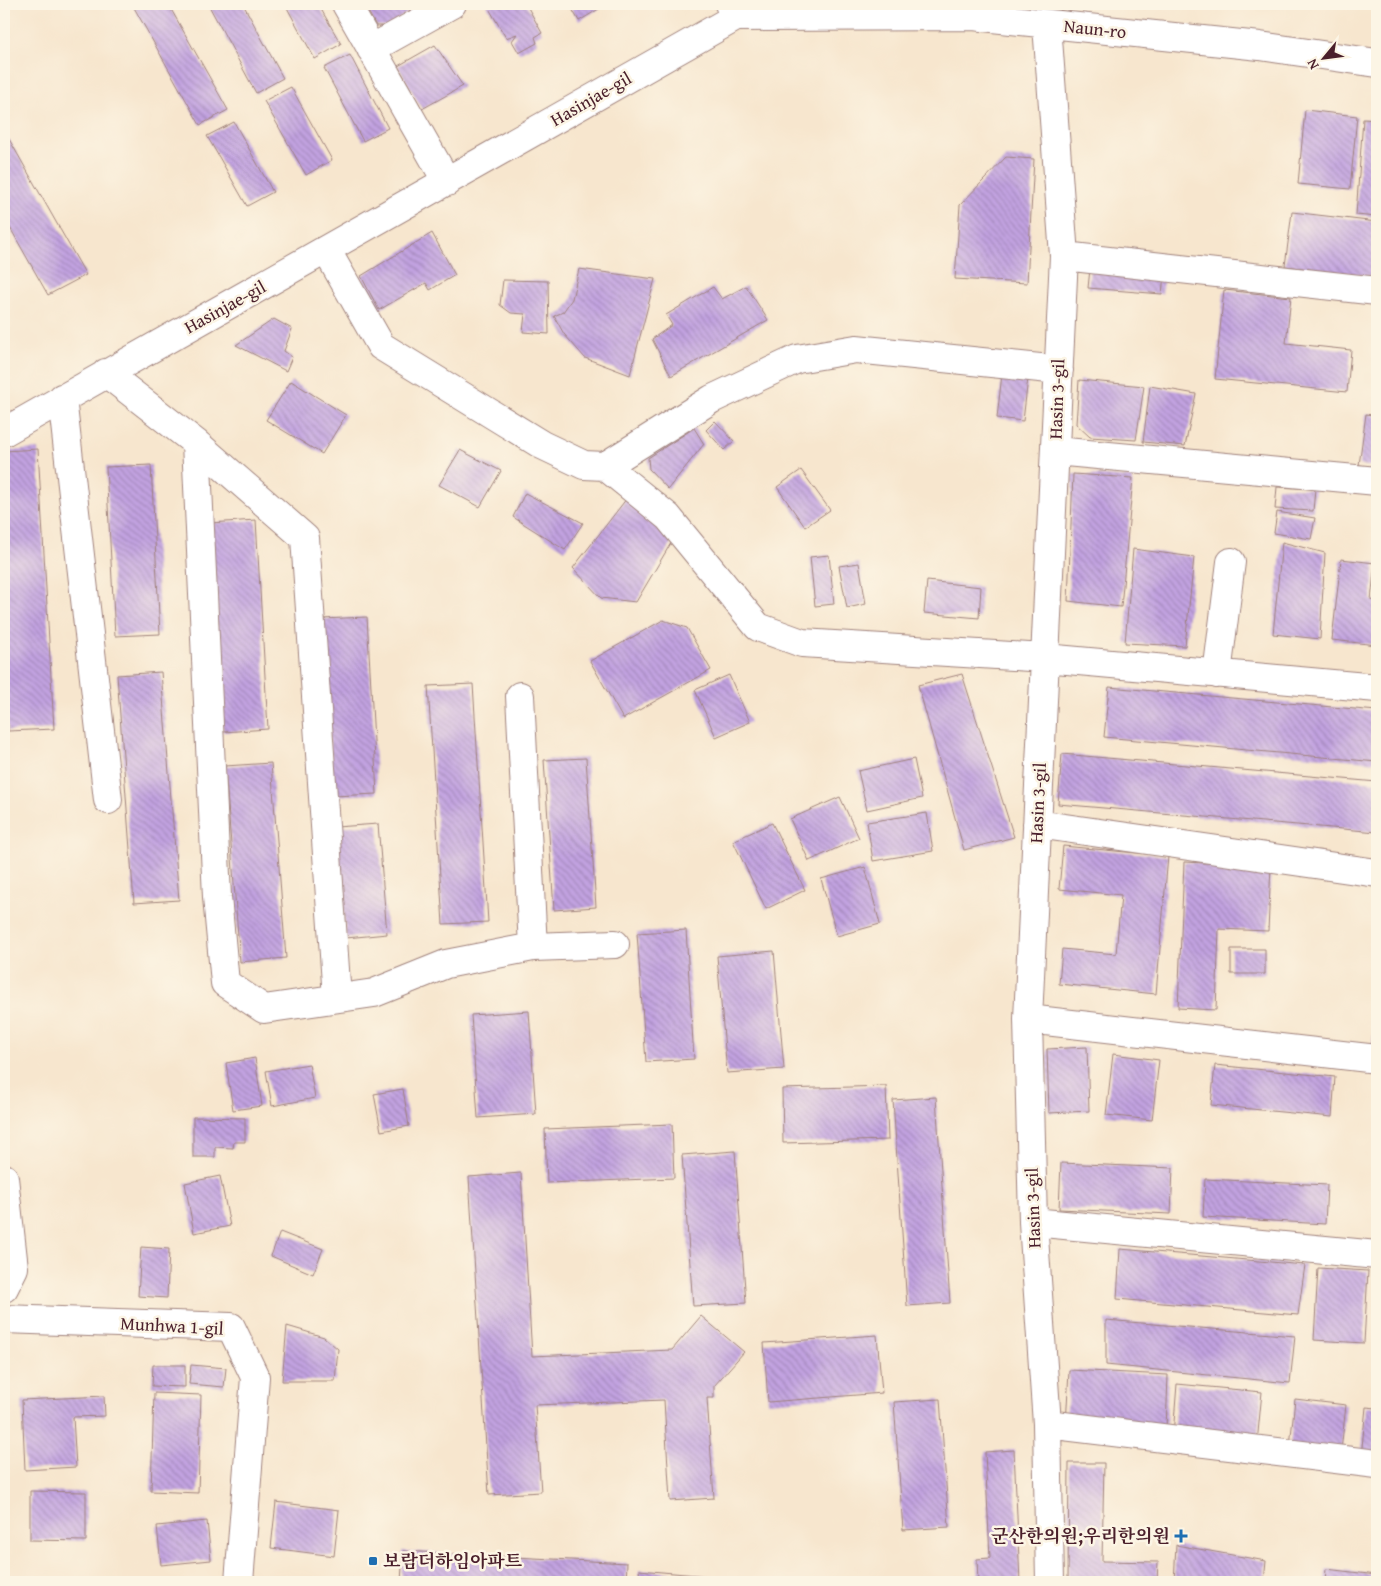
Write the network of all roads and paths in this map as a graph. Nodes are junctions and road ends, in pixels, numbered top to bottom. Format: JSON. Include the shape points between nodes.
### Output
{"nodes":[{"id":1,"x":346,"y":4,"type":"edge"},
{"id":2,"x":452,"y":4,"type":"edge"},
{"id":3,"x":732,"y":10,"type":"edge"},
{"id":4,"x":1047,"y":25,"type":"junction"},
{"id":5,"x":371,"y":49,"type":"junction"},
{"id":6,"x":1377,"y":63,"type":"edge"},
{"id":7,"x":447,"y":182,"type":"junction"},
{"id":8,"x":327,"y":251,"type":"junction"},
{"id":9,"x":1064,"y":256,"type":"junction"},
{"id":10,"x":1377,"y":291,"type":"edge"},
{"id":11,"x":1059,"y":370,"type":"junction"},
{"id":12,"x":106,"y":373,"type":"junction"},
{"id":13,"x":62,"y":398,"type":"junction"},
{"id":14,"x":4,"y":432,"type":"edge"},
{"id":15,"x":196,"y":443,"type":"junction"},
{"id":16,"x":1055,"y":451,"type":"junction"},
{"id":17,"x":605,"y":466,"type":"junction"},
{"id":18,"x":1377,"y":481,"type":"edge"},
{"id":19,"x":1232,"y":562,"type":"dead end"},
{"id":20,"x":1045,"y":658,"type":"junction"},
{"id":21,"x":1218,"y":674,"type":"junction"},
{"id":22,"x":1377,"y":688,"type":"edge"},
{"id":23,"x":520,"y":696,"type":"dead end"},
{"id":24,"x":108,"y":800,"type":"dead end"},
{"id":25,"x":1037,"y":824,"type":"junction"},
{"id":26,"x":1377,"y":874,"type":"edge"},
{"id":27,"x":615,"y":944,"type":"dead end"},
{"id":28,"x":533,"y":947,"type":"junction"},
{"id":29,"x":337,"y":998,"type":"junction"},
{"id":30,"x":1028,"y":1019,"type":"junction"},
{"id":31,"x":1377,"y":1059,"type":"edge"},
{"id":32,"x":4,"y":1178,"type":"edge"},
{"id":33,"x":1033,"y":1222,"type":"junction"},
{"id":34,"x":1377,"y":1255,"type":"edge"},
{"id":35,"x":4,"y":1288,"type":"edge"},
{"id":36,"x":4,"y":1319,"type":"edge"},
{"id":37,"x":1047,"y":1424,"type":"junction"},
{"id":38,"x":1377,"y":1464,"type":"edge"},
{"id":39,"x":240,"y":1582,"type":"edge"},
{"id":40,"x":1050,"y":1582,"type":"edge"}],
"edges":[{"from":1,"to":5,"type":"street"},
{"from":2,"to":5,"type":"street"},
{"from":3,"to":4,"type":"street","name":"Naun-ro","via":[[973,16]]},
{"from":3,"to":7,"type":"street","name":"Hasinjae-gil"},
{"from":4,"to":6,"type":"street","name":"Naun-ro","via":[[1260,46]]},
{"from":4,"to":9,"type":"street","name":"Hasin 3-gil"},
{"from":5,"to":7,"type":"street"},
{"from":7,"to":8,"type":"street","name":"Hasinjae-gil"},
{"from":8,"to":12,"type":"street","name":"Hasinjae-gil"},
{"from":8,"to":17,"type":"street","via":[[381,346],[542,445],[584,465]]},
{"from":9,"to":10,"type":"street"},
{"from":9,"to":11,"type":"street","name":"Hasin 3-gil"},
{"from":11,"to":16,"type":"street","name":"Hasin 3-gil"},
{"from":11,"to":17,"type":"street","via":[[856,349],[797,359],[712,399]]},
{"from":12,"to":13,"type":"street","name":"Hasinjae-gil"},
{"from":12,"to":15,"type":"street"},
{"from":13,"to":14,"type":"street","name":"Hasinjae-gil"},
{"from":13,"to":24,"type":"street"},
{"from":15,"to":29,"type":"street","via":[[304,538]]},
{"from":15,"to":29,"type":"street","via":[[217,897],[225,983],[264,1009]]},
{"from":16,"to":18,"type":"street"},
{"from":16,"to":20,"type":"street","name":"Hasin 3-gil"},
{"from":17,"to":20,"type":"street","via":[[668,517],[758,627],[802,643]]},
{"from":19,"to":21,"type":"street"},
{"from":20,"to":21,"type":"street"},
{"from":20,"to":25,"type":"street","name":"Hasin 3-gil"},
{"from":21,"to":22,"type":"street"},
{"from":23,"to":28,"type":"street"},
{"from":25,"to":26,"type":"street"},
{"from":25,"to":30,"type":"street","name":"Hasin 3-gil"},
{"from":27,"to":28,"type":"street"},
{"from":28,"to":29,"type":"street","via":[[446,964],[374,993]]},
{"from":30,"to":31,"type":"street"},
{"from":30,"to":33,"type":"street","name":"Hasin 3-gil"},
{"from":32,"to":35,"type":"street","via":[[14,1268]]},
{"from":33,"to":34,"type":"street"},
{"from":33,"to":37,"type":"street","name":"Hasin 3-gil"},
{"from":36,"to":39,"type":"street","name":"Munhwa 1-gil","via":[[231,1327],[255,1377]]},
{"from":37,"to":38,"type":"street"},
{"from":37,"to":40,"type":"street","name":"Hasin 3-gil"}]}
